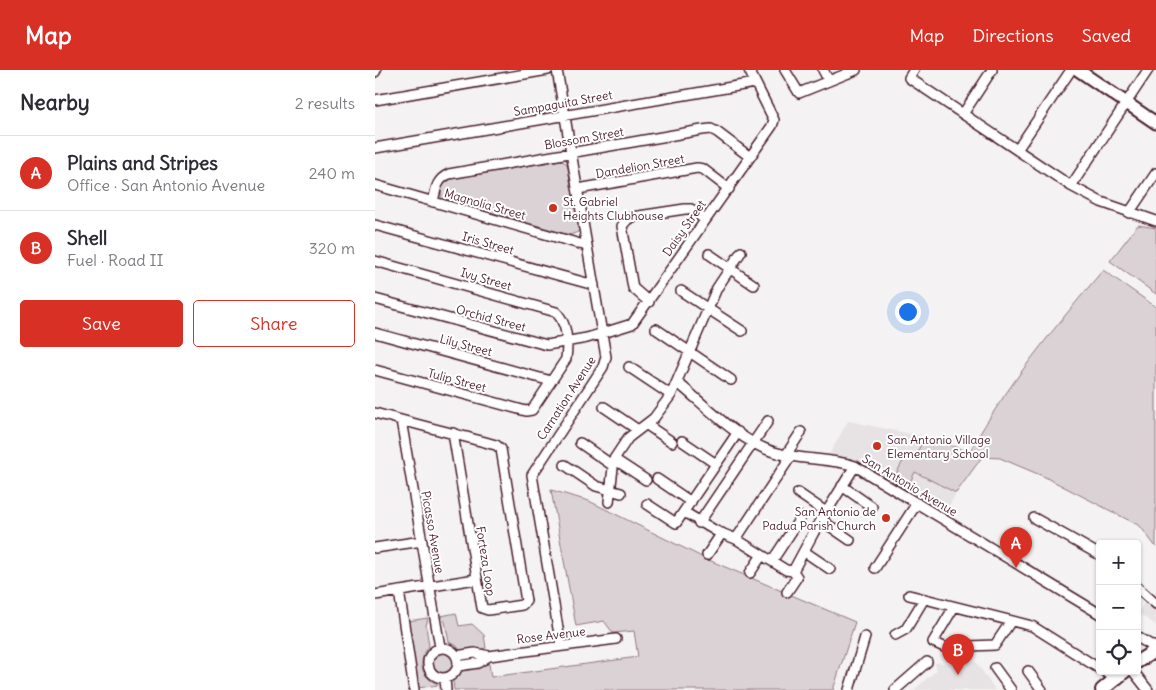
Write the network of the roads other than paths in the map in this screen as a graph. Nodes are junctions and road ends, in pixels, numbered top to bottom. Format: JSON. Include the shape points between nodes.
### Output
{"nodes":[{"id":1,"x":548,"y":70,"type":"edge"},
{"id":2,"x":557,"y":70,"type":"edge"},
{"id":3,"x":749,"y":70,"type":"edge"},
{"id":4,"x":785,"y":70,"type":"edge"},
{"id":5,"x":823,"y":70,"type":"edge"},
{"id":6,"x":856,"y":70,"type":"edge"},
{"id":7,"x":992,"y":70,"type":"edge"},
{"id":8,"x":1071,"y":70,"type":"edge"},
{"id":9,"x":1078,"y":70,"type":"edge"},
{"id":10,"x":1148,"y":70,"type":"edge"},
{"id":11,"x":912,"y":74,"type":"edge"},
{"id":12,"x":829,"y":81,"type":"junction"},
{"id":13,"x":755,"y":83,"type":"junction"},
{"id":14,"x":375,"y":100,"type":"edge"},
{"id":15,"x":1126,"y":102,"type":"junction"},
{"id":16,"x":963,"y":114,"type":"junction"},
{"id":17,"x":565,"y":116,"type":"junction"},
{"id":18,"x":1156,"y":123,"type":"edge"},
{"id":19,"x":375,"y":148,"type":"edge"},
{"id":20,"x":1017,"y":150,"type":"junction"},
{"id":21,"x":571,"y":153,"type":"junction"},
{"id":22,"x":750,"y":157,"type":"junction"},
{"id":23,"x":1156,"y":173,"type":"edge"},
{"id":24,"x":375,"y":185,"type":"edge"},
{"id":25,"x":1071,"y":186,"type":"junction"},
{"id":26,"x":729,"y":189,"type":"junction"},
{"id":27,"x":578,"y":190,"type":"junction"},
{"id":28,"x":433,"y":202,"type":"junction"},
{"id":29,"x":1129,"y":213,"type":"junction"},
{"id":30,"x":705,"y":220,"type":"junction"},
{"id":31,"x":1156,"y":221,"type":"edge"},
{"id":32,"x":375,"y":225,"type":"edge"},
{"id":33,"x":587,"y":246,"type":"junction"},
{"id":34,"x":741,"y":252,"type":"dead end"},
{"id":35,"x":709,"y":254,"type":"dead end"},
{"id":36,"x":375,"y":261,"type":"edge"},
{"id":37,"x":729,"y":268,"type":"junction"},
{"id":38,"x":754,"y":284,"type":"dead end"},
{"id":39,"x":594,"y":286,"type":"junction"},
{"id":40,"x":681,"y":291,"type":"dead end"},
{"id":41,"x":375,"y":299,"type":"edge"},
{"id":42,"x":649,"y":302,"type":"junction"},
{"id":43,"x":707,"y":308,"type":"junction"},
{"id":44,"x":656,"y":329,"type":"dead end"},
{"id":45,"x":742,"y":331,"type":"dead end"},
{"id":46,"x":375,"y":333,"type":"edge"},
{"id":47,"x":601,"y":333,"type":"junction"},
{"id":48,"x":567,"y":343,"type":"junction"},
{"id":49,"x":689,"y":352,"type":"junction"},
{"id":50,"x":629,"y":367,"type":"dead end"},
{"id":51,"x":375,"y":370,"type":"edge"},
{"id":52,"x":731,"y":380,"type":"dead end"},
{"id":53,"x":551,"y":381,"type":"junction"},
{"id":54,"x":677,"y":383,"type":"junction"},
{"id":55,"x":671,"y":395,"type":"junction"},
{"id":56,"x":604,"y":407,"type":"dead end"},
{"id":57,"x":375,"y":412,"type":"edge"},
{"id":58,"x":401,"y":420,"type":"junction"},
{"id":59,"x":768,"y":421,"type":"dead end"},
{"id":60,"x":647,"y":425,"type":"junction"},
{"id":61,"x":638,"y":430,"type":"junction"},
{"id":62,"x":738,"y":432,"type":"junction"},
{"id":63,"x":801,"y":432,"type":"dead end"},
{"id":64,"x":453,"y":433,"type":"junction"},
{"id":65,"x":682,"y":441,"type":"dead end"},
{"id":66,"x":673,"y":442,"type":"dead end"},
{"id":67,"x":580,"y":443,"type":"dead end"},
{"id":68,"x":753,"y":443,"type":"junction"},
{"id":69,"x":788,"y":456,"type":"junction"},
{"id":70,"x":613,"y":462,"type":"junction"},
{"id":71,"x":716,"y":464,"type":"junction"},
{"id":72,"x":565,"y":465,"type":"dead end"},
{"id":73,"x":855,"y":466,"type":"junction"},
{"id":74,"x":657,"y":479,"type":"dead end"},
{"id":75,"x":645,"y":480,"type":"dead end"},
{"id":76,"x":842,"y":486,"type":"junction"},
{"id":77,"x":610,"y":488,"type":"junction"},
{"id":78,"x":621,"y":493,"type":"dead end"},
{"id":79,"x":798,"y":493,"type":"dead end"},
{"id":80,"x":609,"y":502,"type":"dead end"},
{"id":81,"x":691,"y":502,"type":"junction"},
{"id":82,"x":917,"y":503,"type":"junction"},
{"id":83,"x":647,"y":504,"type":"dead end"},
{"id":84,"x":872,"y":507,"type":"dead end"},
{"id":85,"x":684,"y":512,"type":"junction"},
{"id":86,"x":826,"y":512,"type":"junction"},
{"id":87,"x":801,"y":517,"type":"dead end"},
{"id":88,"x":1034,"y":518,"type":"dead end"},
{"id":89,"x":821,"y":520,"type":"junction"},
{"id":90,"x":699,"y":523,"type":"junction"},
{"id":91,"x":722,"y":533,"type":"junction"},
{"id":92,"x":737,"y":539,"type":"junction"},
{"id":93,"x":850,"y":540,"type":"dead end"},
{"id":94,"x":422,"y":541,"type":"junction"},
{"id":95,"x":375,"y":548,"type":"edge"},
{"id":96,"x":805,"y":552,"type":"junction"},
{"id":97,"x":1096,"y":553,"type":"edge"},
{"id":98,"x":707,"y":555,"type":"dead end"},
{"id":99,"x":762,"y":555,"type":"junction"},
{"id":100,"x":772,"y":561,"type":"junction"},
{"id":101,"x":875,"y":568,"type":"dead end"},
{"id":102,"x":831,"y":569,"type":"dead end"},
{"id":103,"x":793,"y":571,"type":"junction"},
{"id":104,"x":750,"y":573,"type":"dead end"},
{"id":105,"x":476,"y":579,"type":"junction"},
{"id":106,"x":429,"y":586,"type":"junction"},
{"id":107,"x":399,"y":591,"type":"junction"},
{"id":108,"x":1141,"y":591,"type":"edge"},
{"id":109,"x":787,"y":592,"type":"dead end"},
{"id":110,"x":375,"y":595,"type":"edge"},
{"id":111,"x":909,"y":595,"type":"dead end"},
{"id":112,"x":924,"y":599,"type":"junction"},
{"id":113,"x":1156,"y":604,"type":"edge"},
{"id":114,"x":954,"y":607,"type":"junction"},
{"id":115,"x":1096,"y":612,"type":"edge"},
{"id":116,"x":1011,"y":622,"type":"junction"},
{"id":117,"x":895,"y":635,"type":"dead end"},
{"id":118,"x":865,"y":637,"type":"dead end"},
{"id":119,"x":1141,"y":639,"type":"edge"},
{"id":120,"x":616,"y":640,"type":"dead end"},
{"id":121,"x":561,"y":646,"type":"junction"},
{"id":122,"x":440,"y":648,"type":"junction"},
{"id":123,"x":1156,"y":649,"type":"edge"},
{"id":124,"x":456,"y":656,"type":"junction"},
{"id":125,"x":489,"y":656,"type":"junction"},
{"id":126,"x":1141,"y":659,"type":"edge"},
{"id":127,"x":927,"y":662,"type":"dead end"},
{"id":128,"x":458,"y":666,"type":"junction"},
{"id":129,"x":1096,"y":666,"type":"edge"},
{"id":130,"x":995,"y":668,"type":"dead end"},
{"id":131,"x":1028,"y":671,"type":"dead end"},
{"id":132,"x":1120,"y":675,"type":"edge"},
{"id":133,"x":1136,"y":675,"type":"edge"},
{"id":134,"x":445,"y":678,"type":"junction"},
{"id":135,"x":414,"y":690,"type":"edge"},
{"id":136,"x":446,"y":690,"type":"edge"},
{"id":137,"x":849,"y":690,"type":"edge"},
{"id":138,"x":895,"y":690,"type":"edge"},
{"id":139,"x":1011,"y":690,"type":"edge"},
{"id":140,"x":1041,"y":690,"type":"edge"},
{"id":141,"x":1102,"y":690,"type":"edge"},
{"id":142,"x":1148,"y":690,"type":"edge"}],
"edges":[{"from":1,"to":14,"type":"street"},
{"from":2,"to":17,"type":"street","name":"Carnation Avenue"},
{"from":3,"to":13,"type":"street"},
{"from":4,"to":12,"type":"street","via":[[799,93]]},
{"from":5,"to":12,"type":"street"},
{"from":6,"to":12,"type":"street"},
{"from":7,"to":16,"type":"street"},
{"from":8,"to":20,"type":"street"},
{"from":9,"to":15,"type":"street"},
{"from":10,"to":15,"type":"street"},
{"from":11,"to":16,"type":"street"},
{"from":13,"to":17,"type":"street","name":"Sampaguita Street"},
{"from":13,"to":22,"type":"street","name":"Daisy Street","via":[[774,120]]},
{"from":15,"to":18,"type":"street"},
{"from":15,"to":25,"type":"street"},
{"from":16,"to":20,"type":"street"},
{"from":17,"to":19,"type":"street","name":"Sampaguita Street"},
{"from":17,"to":21,"type":"street","name":"Carnation Avenue"},
{"from":20,"to":25,"type":"street"},
{"from":21,"to":22,"type":"street","name":"Blossom Street","via":[[711,129]]},
{"from":21,"to":27,"type":"street","name":"Carnation Avenue"},
{"from":21,"to":28,"type":"street","name":"Blossom Street","via":[[449,174],[438,182]]},
{"from":22,"to":26,"type":"street","name":"Daisy Street"},
{"from":23,"to":29,"type":"street"},
{"from":24,"to":28,"type":"street","name":"Magnolia Street"},
{"from":25,"to":29,"type":"street"},
{"from":26,"to":27,"type":"street","name":"Dandelion Street","via":[[697,168]]},
{"from":26,"to":30,"type":"street","name":"Daisy Street"},
{"from":27,"to":33,"type":"street","name":"Carnation Avenue"},
{"from":28,"to":33,"type":"street","name":"Magnolia Street"},
{"from":29,"to":31,"type":"street"},
{"from":30,"to":42,"type":"street","name":"Daisy Street"},
{"from":30,"to":42,"type":"street","via":[[685,208],[627,220],[622,226],[633,288]]},
{"from":32,"to":39,"type":"street","name":"Iris Street"},
{"from":33,"to":39,"type":"street","name":"Carnation Avenue"},
{"from":34,"to":37,"type":"street"},
{"from":35,"to":37,"type":"street"},
{"from":36,"to":48,"type":"street","name":"Ivy Street","via":[[556,312],[563,319]]},
{"from":37,"to":38,"type":"street"},
{"from":37,"to":43,"type":"street"},
{"from":39,"to":47,"type":"street","name":"Carnation Avenue"},
{"from":40,"to":43,"type":"street"},
{"from":41,"to":48,"type":"street","name":"Orchid Street","via":[[539,344]]},
{"from":42,"to":47,"type":"street","name":"Daisy Street","via":[[632,324]]},
{"from":43,"to":45,"type":"street"},
{"from":43,"to":49,"type":"street"},
{"from":44,"to":49,"type":"street"},
{"from":46,"to":53,"type":"street","name":"Lily Street"},
{"from":47,"to":48,"type":"street","name":"Orchid Street"},
{"from":47,"to":121,"type":"street","name":"Carnation Avenue","via":[[605,364],[532,475]]},
{"from":48,"to":53,"type":"street","via":[[566,359]]},
{"from":49,"to":52,"type":"street"},
{"from":49,"to":54,"type":"street"},
{"from":50,"to":55,"type":"street"},
{"from":51,"to":53,"type":"street","name":"Tulip Street","via":[[526,412],[532,410]]},
{"from":54,"to":55,"type":"street"},
{"from":54,"to":62,"type":"street","name":"San Antonio Avenue"},
{"from":55,"to":60,"type":"street"},
{"from":56,"to":61,"type":"street"},
{"from":57,"to":58,"type":"street"},
{"from":58,"to":64,"type":"street"},
{"from":58,"to":94,"type":"street","name":"Picasso Avenue"},
{"from":59,"to":68,"type":"street"},
{"from":60,"to":61,"type":"street"},
{"from":60,"to":66,"type":"street"},
{"from":61,"to":70,"type":"street","via":[[628,438]]},
{"from":62,"to":68,"type":"street","name":"San Antonio Avenue"},
{"from":62,"to":71,"type":"street"},
{"from":63,"to":69,"type":"street"},
{"from":64,"to":105,"type":"street","name":"Forteza Loop"},
{"from":64,"to":105,"type":"street","name":"Forteza Loop","via":[[498,447],[502,454],[525,604],[483,610]]},
{"from":65,"to":71,"type":"street"},
{"from":67,"to":70,"type":"street"},
{"from":68,"to":69,"type":"street","name":"San Antonio Avenue"},
{"from":68,"to":90,"type":"street"},
{"from":69,"to":73,"type":"street","name":"San Antonio Avenue"},
{"from":69,"to":92,"type":"street"},
{"from":70,"to":75,"type":"street"},
{"from":70,"to":77,"type":"street"},
{"from":71,"to":81,"type":"street"},
{"from":72,"to":77,"type":"street","via":[[597,486]]},
{"from":73,"to":76,"type":"street"},
{"from":73,"to":82,"type":"street","name":"San Antonio Avenue"},
{"from":74,"to":81,"type":"street"},
{"from":76,"to":84,"type":"street"},
{"from":76,"to":86,"type":"street"},
{"from":77,"to":78,"type":"street"},
{"from":77,"to":80,"type":"street"},
{"from":79,"to":86,"type":"street"},
{"from":81,"to":85,"type":"street"},
{"from":82,"to":101,"type":"street"},
{"from":82,"to":115,"type":"street","name":"San Antonio Avenue"},
{"from":83,"to":85,"type":"street","via":[[676,523]]},
{"from":85,"to":90,"type":"street"},
{"from":86,"to":89,"type":"street"},
{"from":87,"to":100,"type":"street"},
{"from":88,"to":97,"type":"street"},
{"from":89,"to":93,"type":"street"},
{"from":89,"to":96,"type":"street"},
{"from":90,"to":91,"type":"street"},
{"from":91,"to":92,"type":"street"},
{"from":91,"to":98,"type":"street"},
{"from":92,"to":99,"type":"street"},
{"from":94,"to":95,"type":"street"},
{"from":94,"to":106,"type":"street","name":"Picasso Avenue"},
{"from":96,"to":102,"type":"street"},
{"from":96,"to":103,"type":"street"},
{"from":99,"to":100,"type":"street"},
{"from":99,"to":104,"type":"street"},
{"from":100,"to":103,"type":"street"},
{"from":103,"to":109,"type":"street","via":[[797,576]]},
{"from":105,"to":106,"type":"street"},
{"from":106,"to":107,"type":"street"},
{"from":106,"to":122,"type":"street","name":"Picasso Avenue"},
{"from":107,"to":110,"type":"street"},
{"from":107,"to":135,"type":"street"},
{"from":108,"to":113,"type":"street"},
{"from":111,"to":112,"type":"street"},
{"from":112,"to":114,"type":"street"},
{"from":112,"to":117,"type":"street","via":[[906,629]]},
{"from":114,"to":116,"type":"street"},
{"from":114,"to":116,"type":"street","via":[[933,642],[944,647],[995,645]]},
{"from":116,"to":129,"type":"street","via":[[1032,626]]},
{"from":118,"to":137,"type":"street"},
{"from":119,"to":123,"type":"street"},
{"from":120,"to":121,"type":"street","name":"Rose Avenue"},
{"from":121,"to":125,"type":"street","name":"Rose Avenue"},
{"from":122,"to":124,"type":"street","via":[[449,649]]},
{"from":122,"to":134,"type":"street","via":[[431,652],[427,665],[435,676]]},
{"from":123,"to":126,"type":"main road"},
{"from":124,"to":125,"type":"street","via":[[475,652]]},
{"from":124,"to":128,"type":"street"},
{"from":125,"to":128,"type":"street","via":[[477,663]]},
{"from":127,"to":138,"type":"street"},
{"from":128,"to":134,"type":"street"},
{"from":130,"to":139,"type":"street"},
{"from":131,"to":140,"type":"street"},
{"from":132,"to":141,"type":"main road"},
{"from":133,"to":142,"type":"street"},
{"from":134,"to":136,"type":"street"}]}
